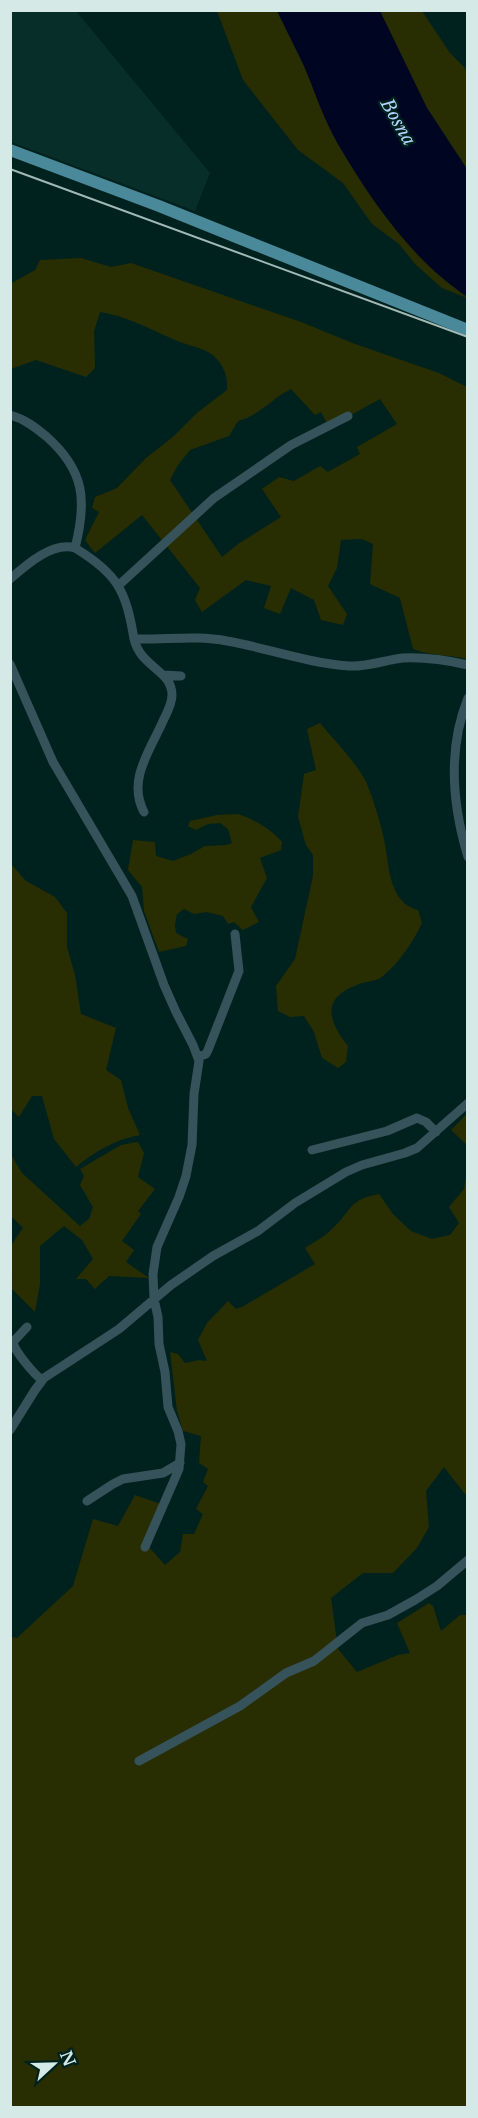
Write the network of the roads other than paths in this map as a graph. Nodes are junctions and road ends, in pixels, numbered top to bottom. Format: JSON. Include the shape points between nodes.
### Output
{"nodes":[{"id":1,"x":10,"y":150,"type":"edge"},
{"id":2,"x":468,"y":330,"type":"edge"},
{"id":3,"x":10,"y":415,"type":"edge"},
{"id":4,"x":348,"y":416,"type":"dead end"},
{"id":5,"x":75,"y":548,"type":"junction"},
{"id":6,"x":10,"y":579,"type":"edge"},
{"id":7,"x":119,"y":585,"type":"junction"},
{"id":8,"x":134,"y":639,"type":"junction"},
{"id":9,"x":10,"y":664,"type":"edge"},
{"id":10,"x":468,"y":665,"type":"edge"},
{"id":11,"x":164,"y":675,"type":"junction"},
{"id":12,"x":181,"y":676,"type":"dead end"},
{"id":13,"x":468,"y":698,"type":"edge"},
{"id":14,"x":144,"y":812,"type":"dead end"},
{"id":15,"x":468,"y":857,"type":"edge"},
{"id":16,"x":235,"y":934,"type":"dead end"},
{"id":17,"x":198,"y":1058,"type":"junction"},
{"id":18,"x":468,"y":1103,"type":"edge"},
{"id":19,"x":435,"y":1132,"type":"junction"},
{"id":20,"x":312,"y":1150,"type":"dead end"},
{"id":21,"x":154,"y":1299,"type":"junction"},
{"id":22,"x":27,"y":1327,"type":"dead end"},
{"id":23,"x":42,"y":1380,"type":"junction"},
{"id":24,"x":10,"y":1430,"type":"edge"},
{"id":25,"x":180,"y":1463,"type":"junction"},
{"id":26,"x":87,"y":1501,"type":"dead end"},
{"id":27,"x":145,"y":1547,"type":"dead end"},
{"id":28,"x":468,"y":1560,"type":"edge"},
{"id":29,"x":139,"y":1761,"type":"dead end"}],
"edges":[{"from":1,"to":2,"type":"main road"},
{"from":3,"to":5,"type":"street","via":[[38,430],[73,466],[82,504]]},
{"from":4,"to":7,"type":"street","via":[[291,445],[214,498]]},
{"from":5,"to":6,"type":"street","via":[[64,546],[42,555]]},
{"from":5,"to":7,"type":"street"},
{"from":7,"to":8,"type":"street"},
{"from":8,"to":10,"type":"street","via":[[225,640],[350,666],[403,658]]},
{"from":8,"to":11,"type":"street","via":[[144,660]]},
{"from":9,"to":17,"type":"street","via":[[52,762],[132,896],[164,985]]},
{"from":11,"to":12,"type":"street"},
{"from":11,"to":14,"type":"street","via":[[171,688],[171,702],[137,782]]},
{"from":13,"to":15,"type":"street","via":[[453,757],[453,784]]},
{"from":16,"to":17,"type":"street","via":[[239,962],[235,983],[208,1050]]},
{"from":17,"to":21,"type":"street","via":[[192,1145],[179,1197],[154,1259]]},
{"from":18,"to":19,"type":"street"},
{"from":19,"to":20,"type":"street","via":[[417,1118],[387,1131]]},
{"from":19,"to":21,"type":"street","via":[[411,1151],[346,1172]]},
{"from":21,"to":23,"type":"street","via":[[118,1329]]},
{"from":21,"to":25,"type":"street","via":[[168,1407],[180,1439]]},
{"from":22,"to":23,"type":"street","via":[[13,1342],[14,1348]]},
{"from":23,"to":24,"type":"street"},
{"from":25,"to":26,"type":"street","via":[[163,1473],[123,1479]]},
{"from":25,"to":27,"type":"street"},
{"from":28,"to":29,"type":"street","via":[[408,1605],[362,1623],[314,1661],[286,1673],[240,1706]]}]}
